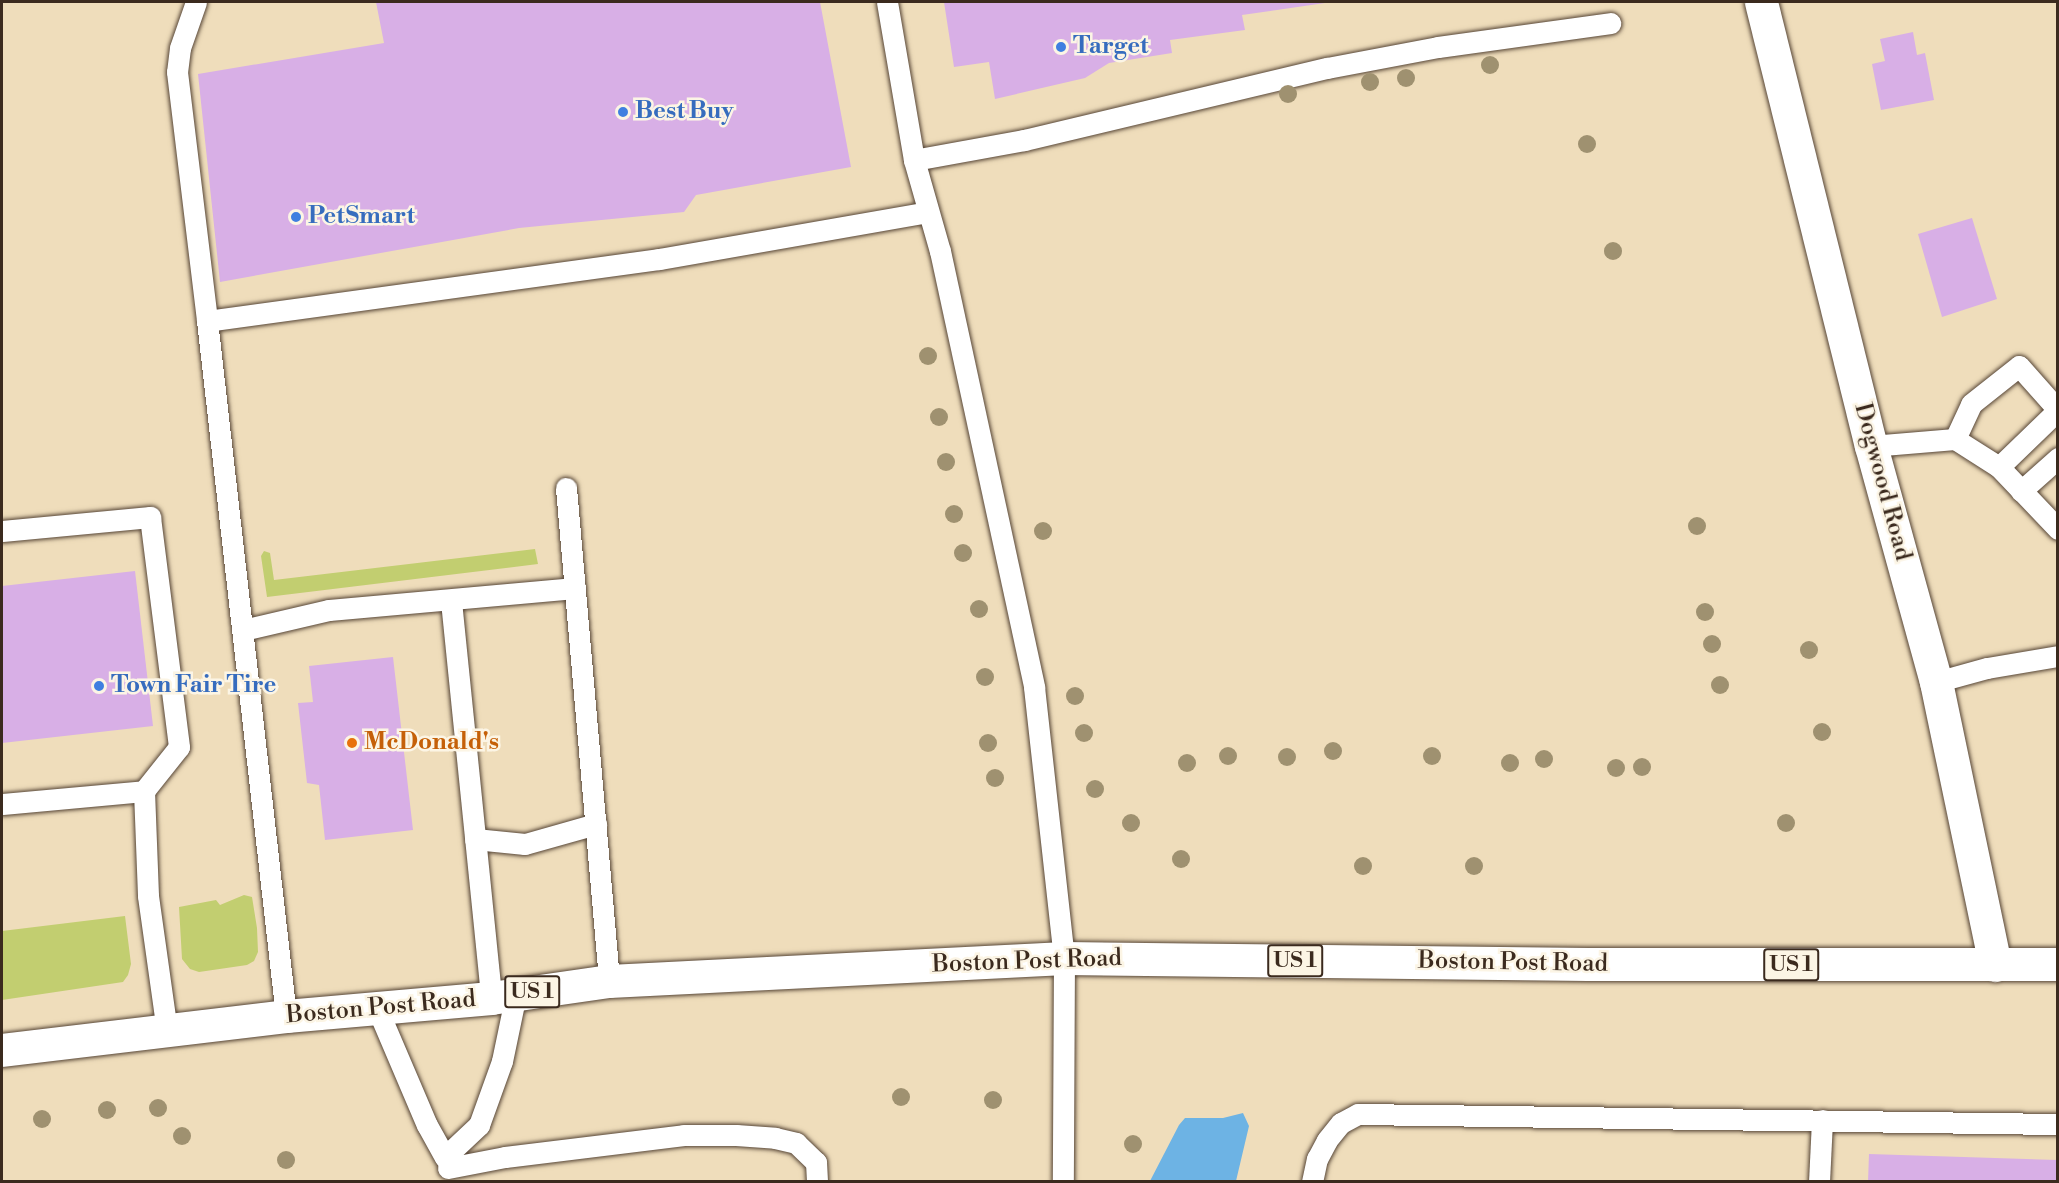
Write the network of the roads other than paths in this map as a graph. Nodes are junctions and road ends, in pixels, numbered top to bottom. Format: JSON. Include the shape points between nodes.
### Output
{"nodes":[{"id":1,"x":196,"y":2,"type":"edge"},
{"id":2,"x":887,"y":2,"type":"edge"},
{"id":3,"x":1761,"y":2,"type":"edge"},
{"id":4,"x":1610,"y":23,"type":"dead end"},
{"id":5,"x":914,"y":160,"type":"junction"},
{"id":6,"x":928,"y":212,"type":"junction"},
{"id":7,"x":207,"y":321,"type":"junction"},
{"id":8,"x":2058,"y":410,"type":"edge"},
{"id":9,"x":1955,"y":439,"type":"junction"},
{"id":10,"x":1871,"y":446,"type":"junction"},
{"id":11,"x":2058,"y":458,"type":"edge"},
{"id":12,"x":1998,"y":467,"type":"junction"},
{"id":13,"x":566,"y":488,"type":"dead end"},
{"id":14,"x":2021,"y":491,"type":"junction"},
{"id":15,"x":2058,"y":529,"type":"edge"},
{"id":16,"x":2,"y":531,"type":"edge"},
{"id":17,"x":575,"y":588,"type":"junction"},
{"id":18,"x":451,"y":601,"type":"junction"},
{"id":19,"x":243,"y":630,"type":"junction"},
{"id":20,"x":2058,"y":656,"type":"edge"},
{"id":21,"x":1936,"y":682,"type":"junction"},
{"id":22,"x":144,"y":791,"type":"junction"},
{"id":23,"x":2,"y":804,"type":"edge"},
{"id":24,"x":596,"y":824,"type":"junction"},
{"id":25,"x":475,"y":838,"type":"junction"},
{"id":26,"x":1064,"y":958,"type":"junction"},
{"id":27,"x":2058,"y":964,"type":"edge"},
{"id":28,"x":1995,"y":965,"type":"junction"},
{"id":29,"x":609,"y":981,"type":"junction"},
{"id":30,"x":504,"y":996,"type":"junction"},
{"id":31,"x":376,"y":1008,"type":"junction"},
{"id":32,"x":286,"y":1016,"type":"junction"},
{"id":33,"x":167,"y":1032,"type":"junction"},
{"id":34,"x":2,"y":1050,"type":"edge"},
{"id":35,"x":1822,"y":1120,"type":"junction"},
{"id":36,"x":2058,"y":1124,"type":"edge"},
{"id":37,"x":447,"y":1169,"type":"edge"},
{"id":38,"x":817,"y":1182,"type":"edge"},
{"id":39,"x":1063,"y":1182,"type":"edge"},
{"id":40,"x":1312,"y":1182,"type":"edge"},
{"id":41,"x":1819,"y":1182,"type":"edge"}],
"edges":[{"from":1,"to":7,"type":"lane","via":[[180,48],[177,72]]},
{"from":2,"to":5,"type":"lane"},
{"from":3,"to":10,"type":"main road","name":"Dogwood Road"},
{"from":4,"to":5,"type":"lane","via":[[1438,47],[1327,68],[1024,140]]},
{"from":5,"to":6,"type":"lane"},
{"from":6,"to":7,"type":"lane","via":[[659,260]]},
{"from":6,"to":26,"type":"lane","via":[[940,251],[1034,687]]},
{"from":7,"to":19,"type":"lane"},
{"from":8,"to":9,"type":"lane","via":[[2019,366],[1971,404]]},
{"from":8,"to":12,"type":"lane"},
{"from":9,"to":10,"type":"lane"},
{"from":9,"to":12,"type":"lane"},
{"from":10,"to":21,"type":"main road","name":"Dogwood Road"},
{"from":11,"to":14,"type":"lane"},
{"from":12,"to":14,"type":"lane"},
{"from":13,"to":17,"type":"lane"},
{"from":14,"to":15,"type":"lane"},
{"from":16,"to":22,"type":"lane","via":[[150,517],[179,747]]},
{"from":17,"to":18,"type":"lane"},
{"from":17,"to":24,"type":"lane"},
{"from":18,"to":19,"type":"lane","via":[[329,610]]},
{"from":18,"to":25,"type":"lane"},
{"from":19,"to":32,"type":"lane"},
{"from":20,"to":21,"type":"lane","via":[[1987,668]]},
{"from":21,"to":28,"type":"main road","name":"Dogwood Road"},
{"from":22,"to":23,"type":"lane"},
{"from":22,"to":33,"type":"lane","via":[[148,896]]},
{"from":24,"to":25,"type":"lane","via":[[525,844]]},
{"from":24,"to":29,"type":"lane"},
{"from":25,"to":30,"type":"lane"},
{"from":26,"to":28,"type":"main road","name":"Boston Post Road","number":"US 1"},
{"from":26,"to":29,"type":"main road","name":"Boston Post Road","number":"US 1"},
{"from":26,"to":39,"type":"lane"},
{"from":27,"to":28,"type":"main road","name":"Boston Post Road","number":"US 1"},
{"from":29,"to":30,"type":"main road","name":"Boston Post Road","number":"US 1"},
{"from":30,"to":31,"type":"main road","name":"Boston Post Road","number":"US 1"},
{"from":30,"to":37,"type":"lane","via":[[502,1061],[479,1125]]},
{"from":31,"to":32,"type":"main road","name":"Boston Post Road","number":"US 1"},
{"from":31,"to":37,"type":"lane"},
{"from":32,"to":33,"type":"main road","name":"Boston Post Road","number":"US 1"},
{"from":33,"to":34,"type":"main road","name":"Boston Post Road","number":"US 1"},
{"from":35,"to":36,"type":"lane"},
{"from":35,"to":40,"type":"lane","via":[[1358,1114],[1341,1123],[1327,1140],[1317,1159]]},
{"from":35,"to":41,"type":"lane"},
{"from":37,"to":38,"type":"lane","via":[[505,1156],[684,1135],[736,1135],[796,1143],[816,1162]]}]}
